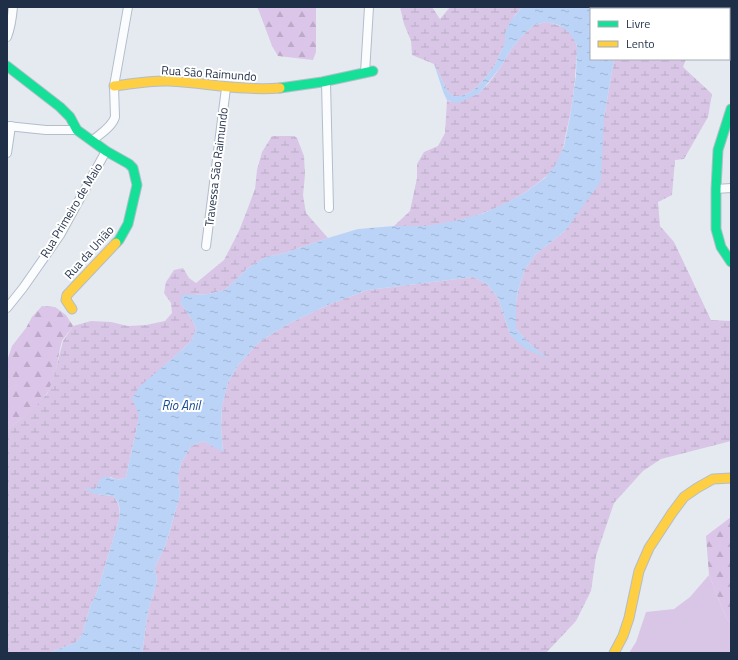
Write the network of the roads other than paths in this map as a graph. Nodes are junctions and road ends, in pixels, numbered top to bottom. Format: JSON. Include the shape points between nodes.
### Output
{"nodes":[{"id":1,"x":12,"y":7,"type":"edge"},
{"id":2,"x":128,"y":7,"type":"edge"},
{"id":3,"x":369,"y":7,"type":"edge"},
{"id":4,"x":7,"y":37,"type":"edge"},
{"id":5,"x":7,"y":66,"type":"edge"},
{"id":6,"x":369,"y":72,"type":"joint"},
{"id":7,"x":326,"y":82,"type":"junction"},
{"id":8,"x":114,"y":86,"type":"junction"},
{"id":9,"x":226,"y":88,"type":"junction"},
{"id":10,"x":731,"y":109,"type":"edge"},
{"id":11,"x":9,"y":126,"type":"edge"},
{"id":12,"x":77,"y":130,"type":"junction"},
{"id":13,"x":93,"y":140,"type":"junction"},
{"id":14,"x":106,"y":151,"type":"junction"},
{"id":15,"x":7,"y":153,"type":"edge"},
{"id":16,"x":731,"y":188,"type":"edge"},
{"id":17,"x":716,"y":189,"type":"junction"},
{"id":18,"x":329,"y":208,"type":"dead end"},
{"id":19,"x":206,"y":246,"type":"dead end"},
{"id":20,"x":731,"y":262,"type":"edge"},
{"id":21,"x":7,"y":308,"type":"edge"},
{"id":22,"x":72,"y":309,"type":"dead end"},
{"id":23,"x":731,"y":478,"type":"edge"},
{"id":24,"x":614,"y":653,"type":"edge"}],
"edges":[{"from":1,"to":4,"type":"street","via":[[11,27]]},
{"from":2,"to":8,"type":"street"},
{"from":3,"to":6,"type":"street"},
{"from":5,"to":12,"type":"street","via":[[60,107],[70,117]]},
{"from":6,"to":7,"type":"street","name":"Rua São Raimundo"},
{"from":7,"to":9,"type":"street","name":"Rua São Raimundo","via":[[269,89]]},
{"from":7,"to":18,"type":"street"},
{"from":8,"to":9,"type":"street","name":"Rua São Raimundo","via":[[168,81]]},
{"from":8,"to":13,"type":"street","via":[[114,121]]},
{"from":9,"to":19,"type":"street","name":"Travessa São Raimundo"},
{"from":10,"to":17,"type":"street","via":[[718,150]]},
{"from":11,"to":12,"type":"street"},
{"from":11,"to":15,"type":"street"},
{"from":12,"to":13,"type":"street"},
{"from":13,"to":14,"type":"street"},
{"from":14,"to":21,"type":"street","name":"Rua Primeiro de Maio","via":[[60,235]]},
{"from":14,"to":22,"type":"street","name":"Rua da União","via":[[133,168],[137,185],[128,224],[119,240],[67,295],[66,300]]},
{"from":16,"to":17,"type":"street"},
{"from":17,"to":20,"type":"street","via":[[716,229],[721,247]]},
{"from":23,"to":24,"type":"street","via":[[713,479],[697,488],[684,497],[672,513],[649,548],[639,571],[629,618]]}]}
